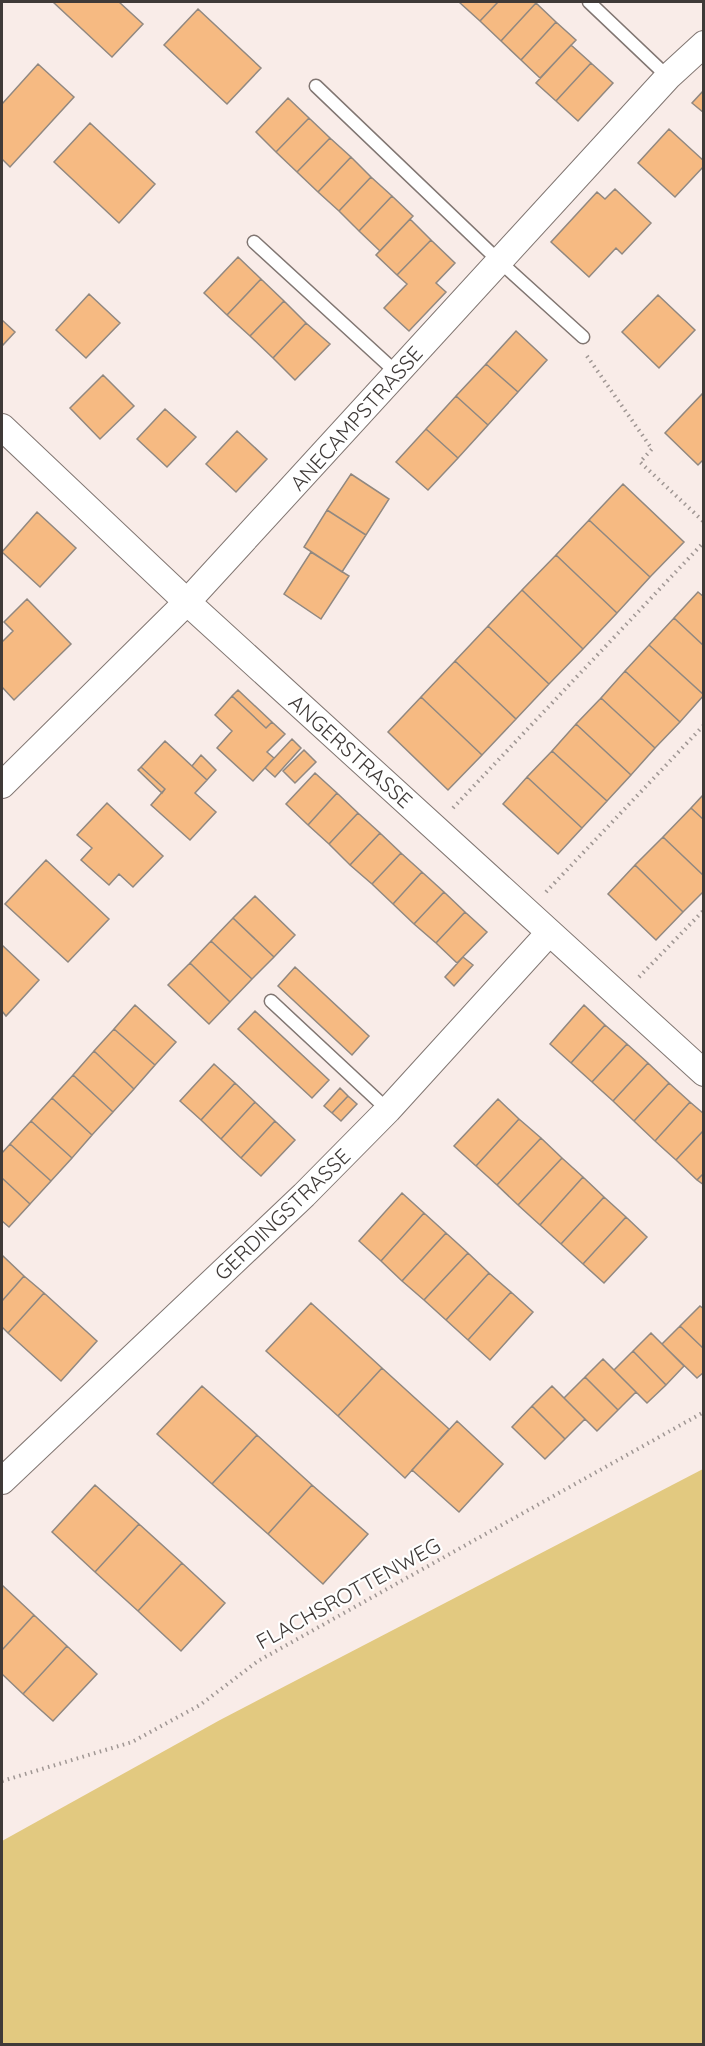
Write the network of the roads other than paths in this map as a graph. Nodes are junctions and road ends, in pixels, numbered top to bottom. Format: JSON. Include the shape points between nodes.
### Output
{"nodes":[{"id":1,"x":589,"y":2,"type":"edge"},
{"id":2,"x":704,"y":44,"type":"edge"},
{"id":3,"x":668,"y":77,"type":"junction"},
{"id":4,"x":316,"y":86,"type":"dead end"},
{"id":5,"x":254,"y":242,"type":"dead end"},
{"id":6,"x":499,"y":261,"type":"junction"},
{"id":7,"x":583,"y":337,"type":"road end"},
{"id":8,"x":397,"y":373,"type":"junction"},
{"id":9,"x":2,"y":427,"type":"edge"},
{"id":10,"x":187,"y":602,"type":"junction"},
{"id":11,"x":2,"y":785,"type":"edge"},
{"id":12,"x":549,"y":933,"type":"junction"},
{"id":13,"x":271,"y":1001,"type":"dead end"},
{"id":14,"x":704,"y":1073,"type":"edge"},
{"id":15,"x":388,"y":1110,"type":"junction"},
{"id":16,"x":2,"y":1481,"type":"edge"}],
"edges":[{"from":1,"to":3,"type":"lane"},
{"from":2,"to":3,"type":"street","name":"ANECAMPSTRASSE"},
{"from":3,"to":6,"type":"street","name":"ANECAMPSTRASSE"},
{"from":4,"to":6,"type":"lane"},
{"from":5,"to":8,"type":"lane"},
{"from":6,"to":7,"type":"lane"},
{"from":6,"to":8,"type":"street","name":"ANECAMPSTRASSE"},
{"from":8,"to":10,"type":"street","name":"ANECAMPSTRASSE"},
{"from":9,"to":10,"type":"street","name":"ANGERSTRASSE"},
{"from":10,"to":11,"type":"street","name":"ANECAMPSTRASSE"},
{"from":10,"to":12,"type":"street","name":"ANGERSTRASSE"},
{"from":12,"to":14,"type":"street","name":"ANGERSTRASSE"},
{"from":12,"to":15,"type":"street","name":"GERDINGSTRASSE"},
{"from":13,"to":15,"type":"lane"},
{"from":15,"to":16,"type":"street","name":"GERDINGSTRASSE","via":[[296,1203]]}]}
